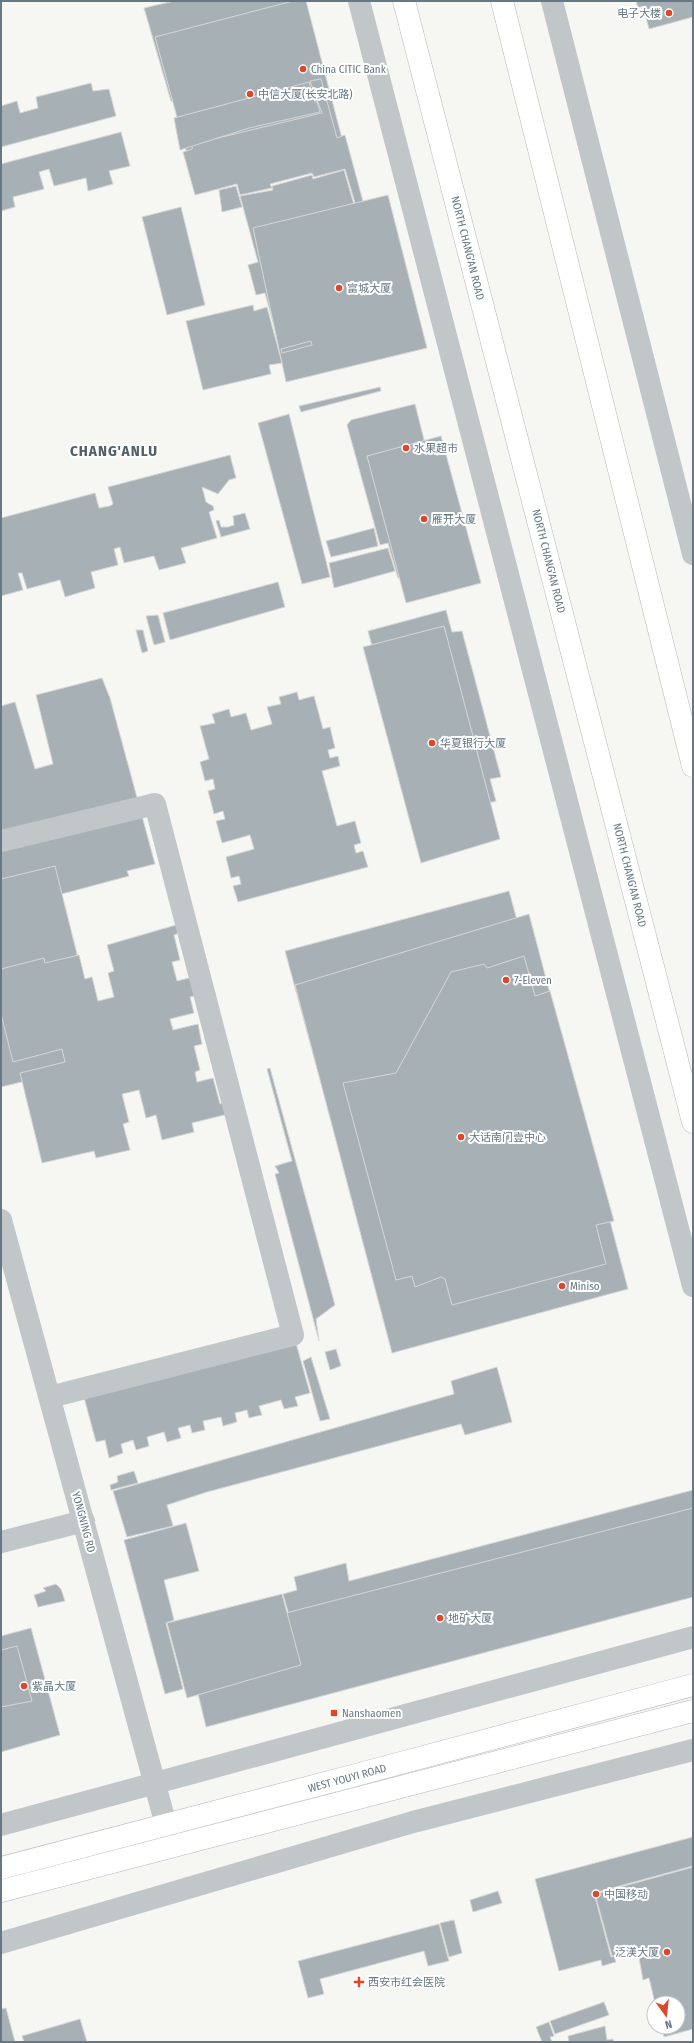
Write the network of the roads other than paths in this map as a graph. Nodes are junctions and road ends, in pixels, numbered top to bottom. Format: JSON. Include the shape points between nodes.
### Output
{"nodes":[{"id":1,"x":359,"y":1,"type":"edge"},
{"id":2,"x":404,"y":1,"type":"edge"},
{"id":3,"x":502,"y":1,"type":"edge"},
{"id":4,"x":552,"y":1,"type":"edge"},
{"id":5,"x":693,"y":554,"type":"edge"},
{"id":6,"x":693,"y":766,"type":"edge"},
{"id":7,"x":1,"y":841,"type":"edge"},
{"id":8,"x":693,"y":1122,"type":"edge"},
{"id":9,"x":1,"y":1220,"type":"edge"},
{"id":10,"x":693,"y":1286,"type":"edge"},
{"id":11,"x":50,"y":1396,"type":"junction"},
{"id":12,"x":84,"y":1521,"type":"junction"},
{"id":13,"x":1,"y":1542,"type":"edge"},
{"id":14,"x":693,"y":1637,"type":"edge"},
{"id":15,"x":693,"y":1685,"type":"edge"},
{"id":16,"x":693,"y":1711,"type":"edge"},
{"id":17,"x":693,"y":1750,"type":"edge"},
{"id":18,"x":155,"y":1783,"type":"junction"},
{"id":19,"x":1,"y":1825,"type":"edge"},
{"id":20,"x":166,"y":1825,"type":"junction"},
{"id":21,"x":1,"y":1868,"type":"edge"},
{"id":22,"x":1,"y":1891,"type":"edge"},
{"id":23,"x":1,"y":1943,"type":"edge"}],
"edges":[{"from":1,"to":10,"type":"street"},
{"from":2,"to":8,"type":"main road","name":"NORTH CHANG'AN ROAD"},
{"from":3,"to":6,"type":"main road"},
{"from":4,"to":5,"type":"street"},
{"from":7,"to":11,"type":"street","via":[[155,804],[293,1335]]},
{"from":9,"to":11,"type":"street","name":"YONGNING RD"},
{"from":11,"to":12,"type":"street","name":"YONGNING RD"},
{"from":12,"to":13,"type":"street"},
{"from":12,"to":18,"type":"street","name":"YONGNING RD"},
{"from":14,"to":18,"type":"street"},
{"from":15,"to":20,"type":"main road","name":"WEST YOUYI ROAD"},
{"from":16,"to":22,"type":"main road","name":"WEST YOUYI ROAD"},
{"from":17,"to":23,"type":"street","via":[[413,1822]]},
{"from":18,"to":19,"type":"street"},
{"from":18,"to":20,"type":"street","name":"YONGNING RD"},
{"from":20,"to":21,"type":"main road","name":"WEST YOUYI ROAD"}]}
